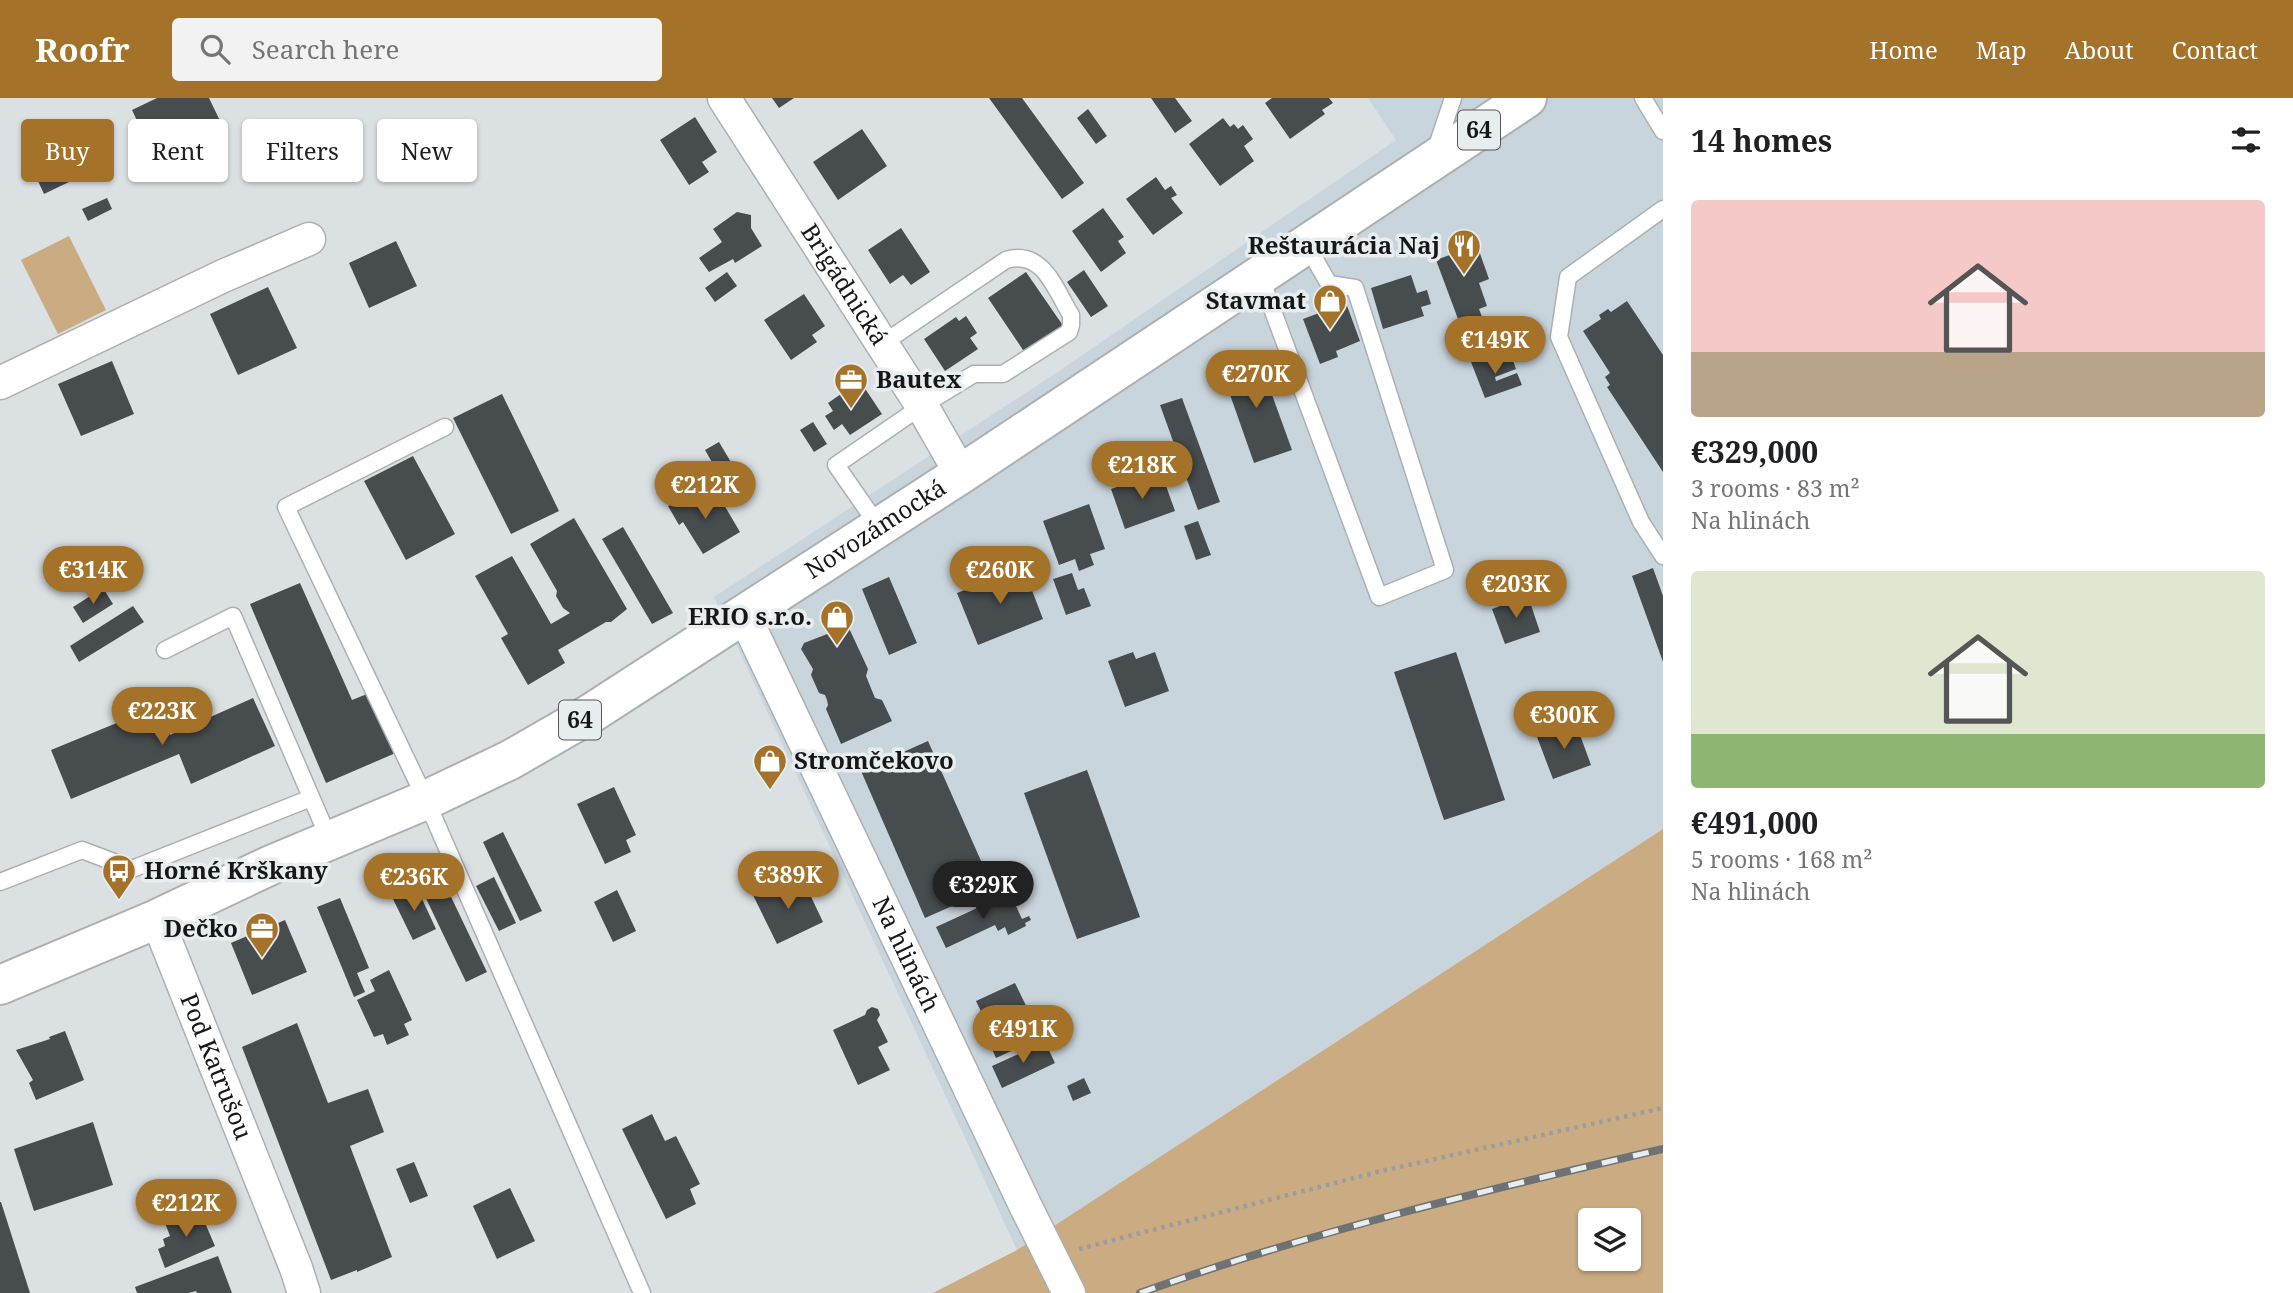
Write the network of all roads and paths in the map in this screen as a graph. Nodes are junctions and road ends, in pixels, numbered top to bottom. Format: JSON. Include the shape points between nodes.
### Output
{"nodes":[{"id":1,"x":724,"y":98,"type":"edge"},
{"id":2,"x":1453,"y":98,"type":"edge"},
{"id":3,"x":1527,"y":98,"type":"edge"},
{"id":4,"x":1643,"y":98,"type":"edge"},
{"id":5,"x":1663,"y":131,"type":"edge"},
{"id":6,"x":1432,"y":162,"type":"junction"},
{"id":7,"x":1663,"y":209,"type":"edge"},
{"id":8,"x":309,"y":239,"type":"dead end"},
{"id":9,"x":1306,"y":244,"type":"junction"},
{"id":10,"x":1260,"y":276,"type":"junction"},
{"id":11,"x":882,"y":344,"type":"junction"},
{"id":12,"x":0,"y":383,"type":"edge"},
{"id":13,"x":922,"y":406,"type":"junction"},
{"id":14,"x":445,"y":427,"type":"dead end"},
{"id":15,"x":961,"y":474,"type":"junction"},
{"id":16,"x":880,"y":527,"type":"junction"},
{"id":17,"x":1663,"y":556,"type":"edge"},
{"id":18,"x":744,"y":615,"type":"junction"},
{"id":19,"x":165,"y":650,"type":"dead end"},
{"id":20,"x":311,"y":797,"type":"junction"},
{"id":21,"x":426,"y":800,"type":"junction"},
{"id":22,"x":330,"y":841,"type":"junction"},
{"id":23,"x":0,"y":882,"type":"edge"},
{"id":24,"x":158,"y":919,"type":"junction"},
{"id":25,"x":0,"y":985,"type":"edge"},
{"id":26,"x":1663,"y":1108,"type":"edge"},
{"id":27,"x":1051,"y":1257,"type":"junction"},
{"id":28,"x":304,"y":1293,"type":"edge"},
{"id":29,"x":642,"y":1293,"type":"edge"},
{"id":30,"x":1069,"y":1293,"type":"edge"}],
"edges":[{"from":1,"to":11,"type":"street","name":"Brigádnická"},
{"from":2,"to":6,"type":"lane"},
{"from":3,"to":6,"type":"main road","name":"Novozámocká","number":"64"},
{"from":4,"to":5,"type":"lane"},
{"from":6,"to":9,"type":"main road","name":"Novozámocká","number":"64"},
{"from":7,"to":17,"type":"lane","via":[[1568,276],[1559,337],[1641,522]]},
{"from":8,"to":12,"type":"street"},
{"from":9,"to":10,"type":"main road","name":"Novozámocká","number":"64"},
{"from":9,"to":10,"type":"lane","via":[[1329,284],[1355,288],[1446,570],[1379,597]]},
{"from":10,"to":15,"type":"main road","name":"Novozámocká","number":"64"},
{"from":11,"to":13,"type":"street","name":"Brigádnická"},
{"from":11,"to":13,"type":"lane","via":[[1006,260],[1029,258],[1040,265],[1071,315],[1069,332],[1003,374],[974,374]]},
{"from":13,"to":15,"type":"street","name":"Brigádnická"},
{"from":13,"to":16,"type":"lane","via":[[836,465]]},
{"from":14,"to":21,"type":"lane","via":[[286,507]]},
{"from":15,"to":16,"type":"main road","name":"Novozámocká","number":"64"},
{"from":16,"to":18,"type":"main road","name":"Novozámocká","number":"64"},
{"from":18,"to":21,"type":"main road","name":"Novozámocká","number":"64","via":[[590,714],[510,760]]},
{"from":18,"to":27,"type":"street","name":"Na hlinách"},
{"from":19,"to":20,"type":"lane","via":[[233,616]]},
{"from":20,"to":22,"type":"lane"},
{"from":20,"to":23,"type":"lane","via":[[132,869],[82,850]]},
{"from":21,"to":22,"type":"main road","name":"Novozámocká","number":"64"},
{"from":21,"to":29,"type":"lane"},
{"from":22,"to":24,"type":"main road","name":"Novozámocká","number":"64"},
{"from":24,"to":25,"type":"main road","name":"Novozámocká","number":"64"},
{"from":24,"to":28,"type":"street","name":"Pod Katrušou"},
{"from":26,"to":27,"type":"path","via":[[1377,1172]]},
{"from":27,"to":30,"type":"street","name":"Na hlinách"}]}
